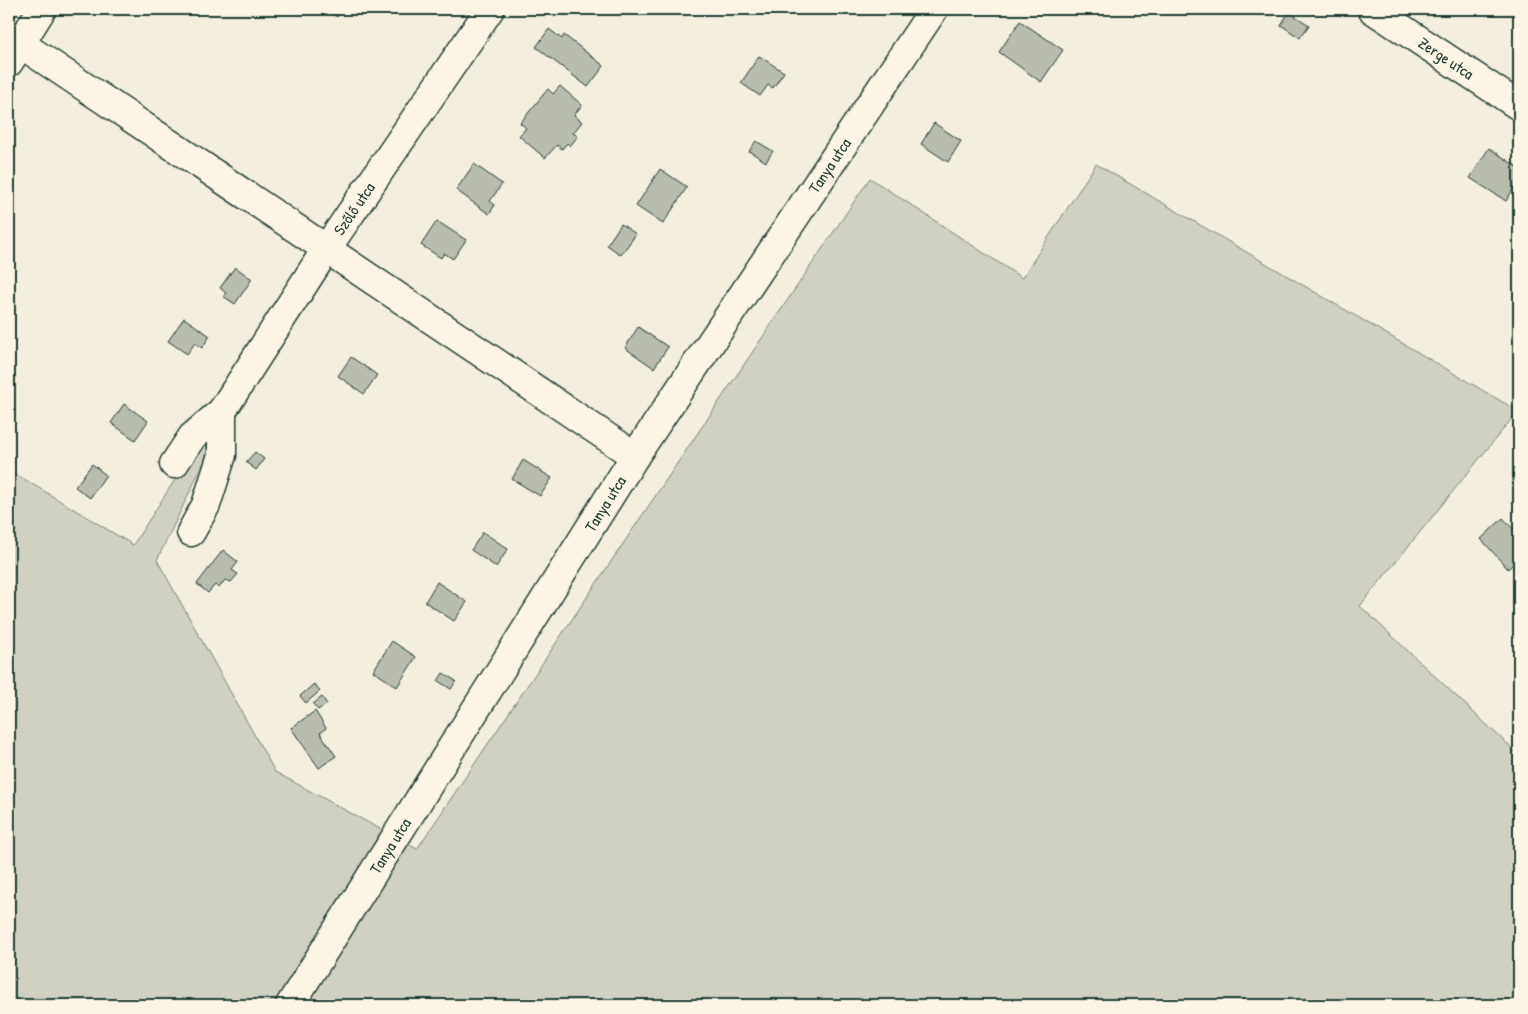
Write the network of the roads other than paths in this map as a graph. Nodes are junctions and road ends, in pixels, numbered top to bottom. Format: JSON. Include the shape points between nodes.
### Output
{"nodes":[{"id":1,"x":42,"y":9,"type":"edge"},
{"id":2,"x":490,"y":9,"type":"edge"},
{"id":3,"x":934,"y":9,"type":"edge"},
{"id":4,"x":1372,"y":9,"type":"edge"},
{"id":5,"x":12,"y":47,"type":"edge"},
{"id":6,"x":1519,"y":106,"type":"edge"},
{"id":7,"x":327,"y":248,"type":"junction"},
{"id":8,"x":222,"y":411,"type":"junction"},
{"id":9,"x":635,"y":456,"type":"junction"},
{"id":10,"x":174,"y":464,"type":"dead end"},
{"id":11,"x":191,"y":532,"type":"dead end"},
{"id":12,"x":290,"y":1005,"type":"edge"}],
"edges":[{"from":1,"to":5,"type":"street"},
{"from":2,"to":7,"type":"street","name":"Szőlő utca"},
{"from":3,"to":9,"type":"street","name":"Tanya utca"},
{"from":4,"to":6,"type":"street","name":"Zerge utca"},
{"from":5,"to":7,"type":"street"},
{"from":7,"to":8,"type":"street","name":"Szőlő utca"},
{"from":7,"to":9,"type":"street"},
{"from":8,"to":10,"type":"street","name":"Szőlő utca","via":[[192,437]]},
{"from":8,"to":11,"type":"street","via":[[222,455],[206,505]]},
{"from":9,"to":12,"type":"street","name":"Tanya utca"}]}
